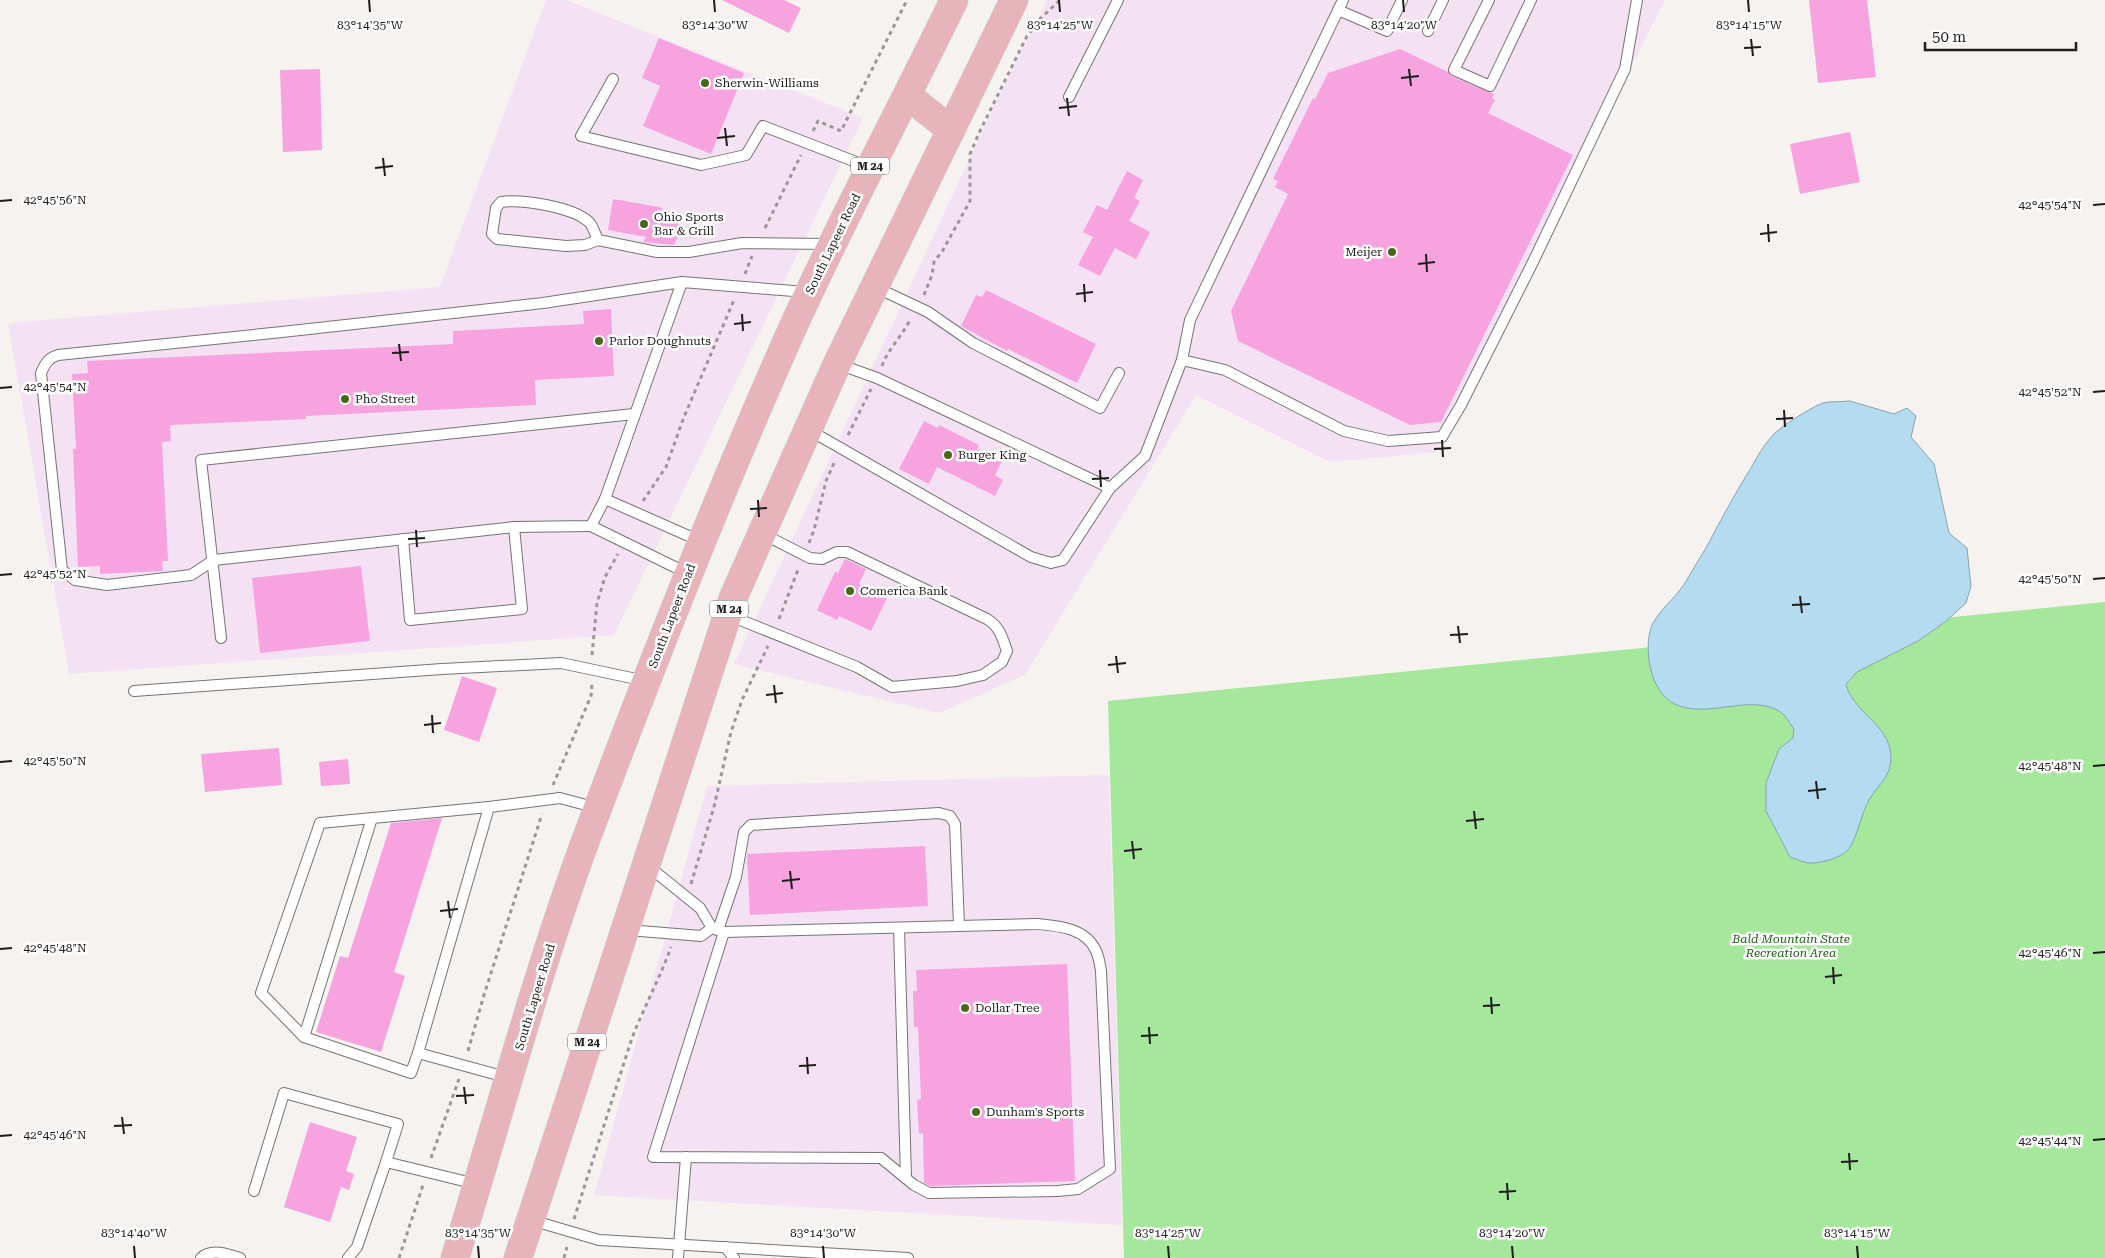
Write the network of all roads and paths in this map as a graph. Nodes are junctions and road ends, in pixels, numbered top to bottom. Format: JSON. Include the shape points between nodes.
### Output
{"nodes":[{"id":1,"x":907,"y":0,"type":"edge"},
{"id":2,"x":954,"y":0,"type":"edge"},
{"id":3,"x":1014,"y":0,"type":"edge"},
{"id":4,"x":1060,"y":0,"type":"edge"},
{"id":5,"x":1118,"y":0,"type":"edge"},
{"id":6,"x":1343,"y":0,"type":"edge"},
{"id":7,"x":1402,"y":0,"type":"edge"},
{"id":8,"x":1443,"y":0,"type":"edge"},
{"id":9,"x":1489,"y":0,"type":"edge"},
{"id":10,"x":1531,"y":0,"type":"edge"},
{"id":11,"x":1638,"y":0,"type":"edge"},
{"id":12,"x":1338,"y":10,"type":"junction"},
{"id":13,"x":1428,"y":31,"type":"dead end"},
{"id":14,"x":614,"y":79,"type":"dead end"},
{"id":15,"x":908,"y":96,"type":"junction"},
{"id":16,"x":1069,"y":97,"type":"dead end"},
{"id":17,"x":951,"y":130,"type":"junction"},
{"id":18,"x":807,"y":143,"type":"junction"},
{"id":19,"x":870,"y":168,"type":"junction"},
{"id":20,"x":598,"y":240,"type":"junction"},
{"id":21,"x":758,"y":243,"type":"junction"},
{"id":22,"x":833,"y":244,"type":"junction"},
{"id":23,"x":682,"y":282,"type":"junction"},
{"id":24,"x":740,"y":287,"type":"junction"},
{"id":25,"x":874,"y":287,"type":"junction"},
{"id":26,"x":810,"y":292,"type":"junction"},
{"id":27,"x":917,"y":307,"type":"junction"},
{"id":28,"x":1182,"y":360,"type":"junction"},
{"id":29,"x":837,"y":364,"type":"junction"},
{"id":30,"x":1119,"y":373,"type":"dead end"},
{"id":31,"x":877,"y":378,"type":"junction"},
{"id":32,"x":634,"y":414,"type":"junction"},
{"id":33,"x":808,"y":430,"type":"junction"},
{"id":34,"x":841,"y":449,"type":"junction"},
{"id":35,"x":1110,"y":488,"type":"junction"},
{"id":36,"x":605,"y":500,"type":"junction"},
{"id":37,"x":636,"y":513,"type":"junction"},
{"id":38,"x":592,"y":526,"type":"junction"},
{"id":39,"x":514,"y":527,"type":"junction"},
{"id":40,"x":762,"y":533,"type":"junction"},
{"id":41,"x":403,"y":539,"type":"junction"},
{"id":42,"x":701,"y":541,"type":"junction"},
{"id":43,"x":624,"y":542,"type":"junction"},
{"id":44,"x":804,"y":555,"type":"junction"},
{"id":45,"x":214,"y":560,"type":"junction"},
{"id":46,"x":689,"y":573,"type":"junction"},
{"id":47,"x":727,"y":615,"type":"junction"},
{"id":48,"x":775,"y":633,"type":"junction"},
{"id":49,"x":221,"y":638,"type":"dead end"},
{"id":50,"x":592,"y":669,"type":"junction"},
{"id":51,"x":647,"y":681,"type":"junction"},
{"id":52,"x":134,"y":691,"type":"dead end"},
{"id":53,"x":546,"y":800,"type":"junction"},
{"id":54,"x":489,"y":807,"type":"junction"},
{"id":55,"x":598,"y":808,"type":"junction"},
{"id":56,"x":372,"y":818,"type":"junction"},
{"id":57,"x":645,"y":864,"type":"junction"},
{"id":58,"x":687,"y":898,"type":"junction"},
{"id":59,"x":959,"y":926,"type":"junction"},
{"id":60,"x":899,"y":928,"type":"junction"},
{"id":61,"x":624,"y":929,"type":"junction"},
{"id":62,"x":718,"y":930,"type":"junction"},
{"id":63,"x":676,"y":934,"type":"junction"},
{"id":64,"x":304,"y":1038,"type":"junction"},
{"id":65,"x":418,"y":1053,"type":"junction"},
{"id":66,"x":464,"y":1066,"type":"junction"},
{"id":67,"x":510,"y":1079,"type":"junction"},
{"id":68,"x":686,"y":1157,"type":"junction"},
{"id":69,"x":386,"y":1162,"type":"junction"},
{"id":70,"x":427,"y":1172,"type":"junction"},
{"id":71,"x":906,"y":1178,"type":"junction"},
{"id":72,"x":478,"y":1184,"type":"junction"},
{"id":73,"x":254,"y":1191,"type":"dead end"},
{"id":74,"x":530,"y":1220,"type":"junction"},
{"id":75,"x":571,"y":1232,"type":"junction"},
{"id":76,"x":679,"y":1244,"type":"junction"},
{"id":77,"x":725,"y":1247,"type":"junction"},
{"id":78,"x":201,"y":1258,"type":"edge"},
{"id":79,"x":240,"y":1258,"type":"edge"},
{"id":80,"x":348,"y":1258,"type":"edge"},
{"id":81,"x":399,"y":1258,"type":"edge"},
{"id":82,"x":455,"y":1258,"type":"edge"},
{"id":83,"x":518,"y":1258,"type":"edge"},
{"id":84,"x":564,"y":1258,"type":"edge"},
{"id":85,"x":678,"y":1258,"type":"edge"},
{"id":86,"x":734,"y":1258,"type":"edge"},
{"id":87,"x":899,"y":1258,"type":"edge"},
{"id":88,"x":908,"y":1258,"type":"edge"}],
"edges":[{"from":1,"to":18,"type":"path","via":[[841,131],[818,121]]},
{"from":2,"to":15,"type":"main road","name":"South Lapeer Road","number":"M 24"},
{"from":3,"to":17,"type":"main road","number":"M 24"},
{"from":4,"to":27,"type":"path","via":[[1026,36],[991,108],[970,154],[970,201],[934,262],[926,292]]},
{"from":5,"to":16,"type":"lane"},
{"from":6,"to":12,"type":"lane"},
{"from":7,"to":12,"type":"lane","via":[[1388,31]]},
{"from":8,"to":13,"type":"lane"},
{"from":9,"to":10,"type":"lane","via":[[1454,70],[1490,86]]},
{"from":11,"to":28,"type":"lane","via":[[1624,69],[1533,262],[1442,437],[1388,441],[1344,431],[1225,370]]},
{"from":12,"to":28,"type":"lane","via":[[1190,320]]},
{"from":14,"to":18,"type":"lane","via":[[581,136],[701,165],[746,155],[763,126]]},
{"from":15,"to":17,"type":"main road"},
{"from":15,"to":19,"type":"main road","name":"South Lapeer Road","number":"M 24"},
{"from":17,"to":25,"type":"main road","number":"M 24"},
{"from":18,"to":19,"type":"lane"},
{"from":18,"to":21,"type":"path"},
{"from":19,"to":22,"type":"main road","name":"South Lapeer Road","number":"M 24"},
{"from":20,"to":20,"type":"lane","via":[[590,223],[576,213],[516,200],[501,202],[496,208],[492,234],[497,239],[566,246],[585,245]]},
{"from":20,"to":21,"type":"lane","via":[[657,252],[689,252]]},
{"from":21,"to":22,"type":"lane"},
{"from":21,"to":24,"type":"path"},
{"from":22,"to":26,"type":"main road","name":"South Lapeer Road","number":"M 24"},
{"from":23,"to":24,"type":"lane"},
{"from":23,"to":32,"type":"lane"},
{"from":23,"to":45,"type":"lane","via":[[543,303],[51,357],[41,373],[62,570],[75,580],[107,585],[192,575]]},
{"from":24,"to":26,"type":"lane"},
{"from":24,"to":37,"type":"path","via":[[666,466]]},
{"from":25,"to":27,"type":"lane"},
{"from":25,"to":29,"type":"main road","number":"M 24"},
{"from":26,"to":42,"type":"main road","name":"South Lapeer Road","number":"M 24"},
{"from":27,"to":30,"type":"lane","via":[[973,343],[1100,408]]},
{"from":27,"to":31,"type":"path","via":[[899,340],[885,357]]},
{"from":28,"to":35,"type":"lane","via":[[1145,456]]},
{"from":29,"to":31,"type":"lane"},
{"from":29,"to":33,"type":"main road","number":"M 24"},
{"from":31,"to":34,"type":"path"},
{"from":31,"to":35,"type":"lane"},
{"from":32,"to":36,"type":"lane"},
{"from":32,"to":45,"type":"lane","via":[[201,460]]},
{"from":33,"to":34,"type":"lane"},
{"from":33,"to":40,"type":"main road","number":"M 24"},
{"from":34,"to":35,"type":"lane","via":[[1031,557],[1051,563],[1063,560]]},
{"from":34,"to":44,"type":"path","via":[[826,480],[814,530]]},
{"from":36,"to":37,"type":"lane"},
{"from":36,"to":38,"type":"lane"},
{"from":37,"to":42,"type":"lane"},
{"from":38,"to":39,"type":"lane"},
{"from":38,"to":43,"type":"lane"},
{"from":39,"to":41,"type":"lane"},
{"from":39,"to":41,"type":"lane","via":[[522,609],[410,620]]},
{"from":40,"to":44,"type":"lane"},
{"from":40,"to":47,"type":"main road","number":"M 24"},
{"from":41,"to":45,"type":"lane"},
{"from":42,"to":46,"type":"main road","name":"South Lapeer Road","number":"M 24"},
{"from":43,"to":46,"type":"lane"},
{"from":43,"to":50,"type":"path","via":[[605,577],[597,602]]},
{"from":44,"to":48,"type":"path"},
{"from":44,"to":48,"type":"lane","via":[[822,559],[830,554],[847,552],[874,564],[996,625],[1007,651],[1002,662],[983,674],[957,681],[892,687],[857,667]]},
{"from":45,"to":49,"type":"lane"},
{"from":46,"to":51,"type":"main road","name":"South Lapeer Road","number":"M 24"},
{"from":47,"to":48,"type":"lane"},
{"from":47,"to":57,"type":"main road","number":"M 24"},
{"from":48,"to":58,"type":"path","via":[[742,700],[731,732],[714,807]]},
{"from":50,"to":51,"type":"lane"},
{"from":50,"to":52,"type":"lane","via":[[561,663]]},
{"from":50,"to":53,"type":"path","via":[[592,696]]},
{"from":51,"to":55,"type":"main road","name":"South Lapeer Road","number":"M 24"},
{"from":53,"to":54,"type":"lane"},
{"from":53,"to":55,"type":"lane","via":[[560,798]]},
{"from":53,"to":66,"type":"path"},
{"from":54,"to":56,"type":"lane"},
{"from":54,"to":65,"type":"lane"},
{"from":55,"to":67,"type":"main road","name":"South Lapeer Road","number":"M 24"},
{"from":56,"to":64,"type":"lane"},
{"from":56,"to":64,"type":"lane","via":[[320,823],[260,993]]},
{"from":57,"to":58,"type":"lane"},
{"from":57,"to":61,"type":"main road","number":"M 24"},
{"from":58,"to":62,"type":"lane"},
{"from":59,"to":60,"type":"lane"},
{"from":59,"to":62,"type":"lane","via":[[955,824],[950,816],[940,813],[751,824],[744,832],[736,877]]},
{"from":59,"to":71,"type":"lane","via":[[1059,926],[1080,932],[1096,950],[1101,971],[1110,1169],[1078,1189],[1058,1191],[929,1193]]},
{"from":60,"to":62,"type":"lane"},
{"from":60,"to":71,"type":"lane"},
{"from":61,"to":63,"type":"lane"},
{"from":61,"to":74,"type":"main road","number":"M 24"},
{"from":62,"to":63,"type":"lane","via":[[701,936]]},
{"from":62,"to":68,"type":"lane","via":[[653,1158]]},
{"from":63,"to":75,"type":"path","via":[[632,1038]]},
{"from":64,"to":65,"type":"lane","via":[[411,1073]]},
{"from":65,"to":66,"type":"lane"},
{"from":66,"to":67,"type":"lane"},
{"from":66,"to":70,"type":"path"},
{"from":67,"to":72,"type":"main road","name":"South Lapeer Road","number":"M 24"},
{"from":68,"to":71,"type":"lane","via":[[881,1158]]},
{"from":68,"to":76,"type":"lane"},
{"from":69,"to":70,"type":"lane"},
{"from":69,"to":73,"type":"lane","via":[[398,1124],[284,1093]]},
{"from":69,"to":80,"type":"lane","via":[[357,1247]]},
{"from":70,"to":72,"type":"lane"},
{"from":70,"to":81,"type":"path"},
{"from":72,"to":82,"type":"main road","name":"South Lapeer Road","number":"M 24"},
{"from":74,"to":75,"type":"lane"},
{"from":74,"to":83,"type":"main road","number":"M 24"},
{"from":75,"to":76,"type":"lane","via":[[599,1240]]},
{"from":75,"to":84,"type":"path"},
{"from":76,"to":77,"type":"lane"},
{"from":76,"to":85,"type":"lane"},
{"from":77,"to":86,"type":"lane"},
{"from":77,"to":87,"type":"lane"},
{"from":78,"to":79,"type":"lane","via":[[212,1253]]},
{"from":87,"to":88,"type":"lane"}]}
